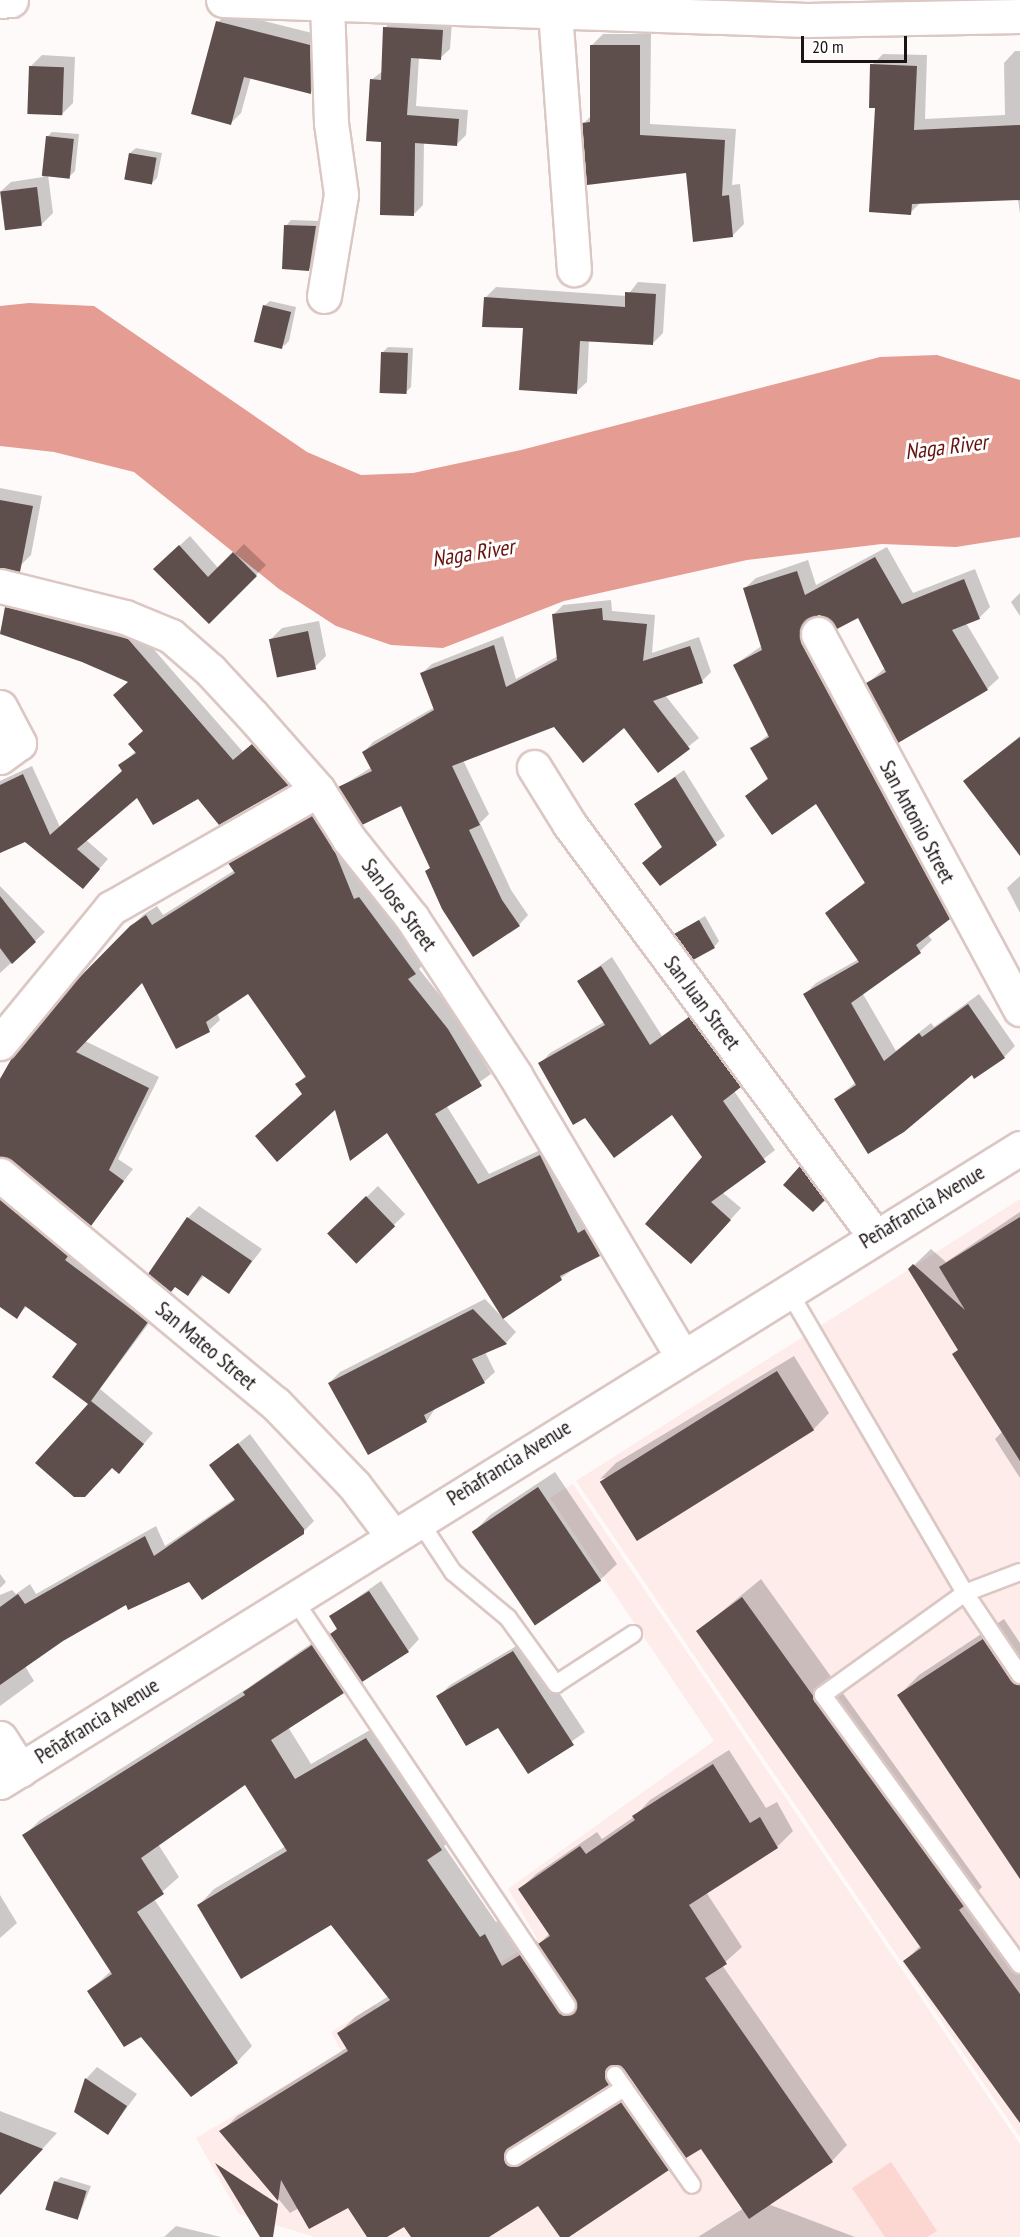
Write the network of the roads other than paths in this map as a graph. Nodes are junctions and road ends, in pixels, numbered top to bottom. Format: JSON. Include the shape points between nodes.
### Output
{"nodes":[{"id":1,"x":11,"y":0,"type":"edge"},
{"id":2,"x":223,"y":0,"type":"edge"},
{"id":3,"x":0,"y":1,"type":"edge"},
{"id":4,"x":327,"y":4,"type":"junction"},
{"id":5,"x":555,"y":12,"type":"junction"},
{"id":6,"x":1020,"y":16,"type":"edge"},
{"id":7,"x":574,"y":268,"type":"dead end"},
{"id":8,"x":324,"y":296,"type":"dead end"},
{"id":9,"x":0,"y":586,"type":"edge"},
{"id":10,"x":818,"y":634,"type":"dead end"},
{"id":11,"x":0,"y":707,"type":"edge"},
{"id":12,"x":0,"y":757,"type":"edge"},
{"id":13,"x":534,"y":767,"type":"dead end"},
{"id":14,"x":318,"y":790,"type":"junction"},
{"id":15,"x":1020,"y":1009,"type":"edge"},
{"id":16,"x":0,"y":1043,"type":"edge"},
{"id":17,"x":1020,"y":1148,"type":"edge"},
{"id":18,"x":0,"y":1175,"type":"edge"},
{"id":19,"x":874,"y":1235,"type":"junction"},
{"id":20,"x":788,"y":1290,"type":"junction"},
{"id":21,"x":682,"y":1356,"type":"junction"},
{"id":22,"x":405,"y":1527,"type":"junction"},
{"id":23,"x":1020,"y":1572,"type":"edge"},
{"id":24,"x":965,"y":1593,"type":"junction"},
{"id":25,"x":293,"y":1598,"type":"junction"},
{"id":26,"x":633,"y":1634,"type":"dead end"},
{"id":27,"x":1020,"y":1675,"type":"edge"},
{"id":28,"x":0,"y":1738,"type":"edge"},
{"id":29,"x":10,"y":1776,"type":"edge"},
{"id":30,"x":1020,"y":1965,"type":"edge"},
{"id":31,"x":567,"y":2006,"type":"dead end"},
{"id":32,"x":514,"y":2157,"type":"dead end"},
{"id":33,"x":692,"y":2186,"type":"dead end"}],
"edges":[{"from":1,"to":3,"type":"street"},
{"from":2,"to":4,"type":"street"},
{"from":4,"to":5,"type":"street"},
{"from":4,"to":8,"type":"street","via":[[331,123],[341,194]]},
{"from":5,"to":6,"type":"street","via":[[807,20]]},
{"from":5,"to":7,"type":"street"},
{"from":9,"to":14,"type":"street","name":"San Jose Street","via":[[126,617],[171,636],[210,670]]},
{"from":10,"to":15,"type":"street","name":"San Antonio Street"},
{"from":11,"to":12,"type":"street","via":[[19,743]]},
{"from":13,"to":19,"type":"street","name":"San Juan Street","via":[[570,825]]},
{"from":14,"to":16,"type":"street","via":[[111,908]]},
{"from":14,"to":21,"type":"street","name":"San Jose Street","via":[[349,839],[412,918],[515,1075]]},
{"from":17,"to":19,"type":"street","name":"Peñafrancia Avenue"},
{"from":18,"to":22,"type":"street","name":"San Mateo Street","via":[[275,1403],[347,1477]]},
{"from":19,"to":20,"type":"street","name":"Peñafrancia Avenue"},
{"from":20,"to":21,"type":"street","name":"Peñafrancia Avenue"},
{"from":20,"to":24,"type":"lane"},
{"from":21,"to":22,"type":"street","name":"Peñafrancia Avenue"},
{"from":22,"to":25,"type":"street","name":"Peñafrancia Avenue"},
{"from":22,"to":26,"type":"lane","via":[[508,1618],[556,1684]]},
{"from":23,"to":24,"type":"lane"},
{"from":24,"to":27,"type":"lane"},
{"from":24,"to":30,"type":"lane","via":[[823,1695]]},
{"from":25,"to":29,"type":"street","name":"Peñafrancia Avenue"},
{"from":25,"to":31,"type":"lane"},
{"from":28,"to":29,"type":"street"},
{"from":32,"to":33,"type":"lane","via":[[620,2082]]}]}
